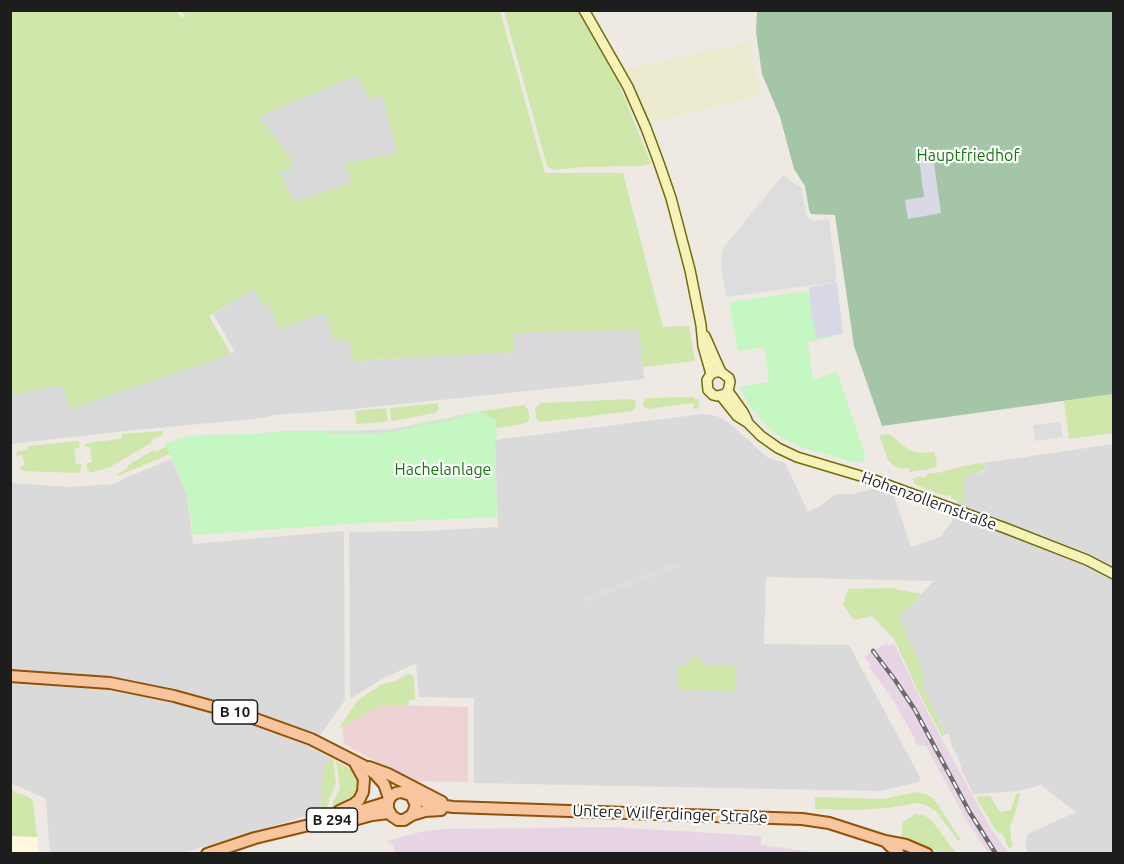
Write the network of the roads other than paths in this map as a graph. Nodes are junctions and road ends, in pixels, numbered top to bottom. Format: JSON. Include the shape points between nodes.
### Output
{"nodes":[{"id":1,"x":584,"y":10,"type":"edge"},
{"id":2,"x":701,"y":325,"type":"junction"},
{"id":3,"x":722,"y":372,"type":"junction"},
{"id":4,"x":711,"y":374,"type":"junction"},
{"id":5,"x":724,"y":393,"type":"junction"},
{"id":6,"x":1113,"y":574,"type":"edge"},
{"id":7,"x":10,"y":676,"type":"edge"},
{"id":8,"x":359,"y":763,"type":"junction"},
{"id":9,"x":375,"y":774,"type":"junction"},
{"id":10,"x":408,"y":792,"type":"junction"},
{"id":11,"x":389,"y":804,"type":"junction"},
{"id":12,"x":453,"y":807,"type":"junction"},
{"id":13,"x":412,"y":815,"type":"junction"},
{"id":14,"x":274,"y":832,"type":"junction"},
{"id":15,"x":885,"y":841,"type":"junction"},
{"id":16,"x":240,"y":844,"type":"junction"},
{"id":17,"x":207,"y":854,"type":"edge"},
{"id":18,"x":899,"y":854,"type":"edge"},
{"id":19,"x":927,"y":854,"type":"edge"}],
"edges":[{"from":1,"to":2,"type":"main road","via":[[628,87],[657,156],[690,270]]},
{"from":2,"to":3,"type":"main road"},
{"from":2,"to":4,"type":"main road"},
{"from":3,"to":4,"type":"main road"},
{"from":3,"to":5,"type":"main road","via":[[730,382]]},
{"from":4,"to":5,"type":"main road","via":[[706,383],[708,390],[713,395]]},
{"from":5,"to":6,"type":"main road","name":"Hohenzollernstraße","via":[[738,416],[756,432],[797,457],[964,513]]},
{"from":7,"to":8,"type":"main road","number":"B 10","via":[[110,683],[174,696],[282,728]]},
{"from":8,"to":9,"type":"main road","number":"B 10"},
{"from":8,"to":10,"type":"main road","number":"B 10","via":[[388,774]]},
{"from":8,"to":14,"type":"main road","via":[[364,779],[359,800],[350,807]]},
{"from":9,"to":10,"type":"main road","number":"B 10"},
{"from":9,"to":11,"type":"main road","number":"B 10","via":[[384,784]]},
{"from":10,"to":11,"type":"main road","via":[[396,793]]},
{"from":10,"to":12,"type":"main road","number":"B 10"},
{"from":10,"to":12,"type":"main road","name":"Untere Wilferdinger Straße","number":"B 10","via":[[432,804]]},
{"from":10,"to":13,"type":"main road","via":[[416,809]]},
{"from":11,"to":13,"type":"main road","via":[[394,819]]},
{"from":11,"to":14,"type":"main road","number":"B 294"},
{"from":11,"to":16,"type":"main road","number":"B 294","via":[[372,815],[332,826]]},
{"from":12,"to":13,"type":"main road","name":"Untere Wilferdinger Straße","number":"B 10"},
{"from":12,"to":15,"type":"main road","name":"Untere Wilferdinger Straße","number":"B 10","via":[[802,819],[829,823]]},
{"from":14,"to":16,"type":"main road","number":"B 294"},
{"from":15,"to":18,"type":"main road","name":"Untere Wilferdinger Straße","number":"B 10"},
{"from":15,"to":19,"type":"main road","name":"Untere Wilferdinger Straße","number":"B 10"},
{"from":16,"to":17,"type":"main road","number":"B 294"}]}
